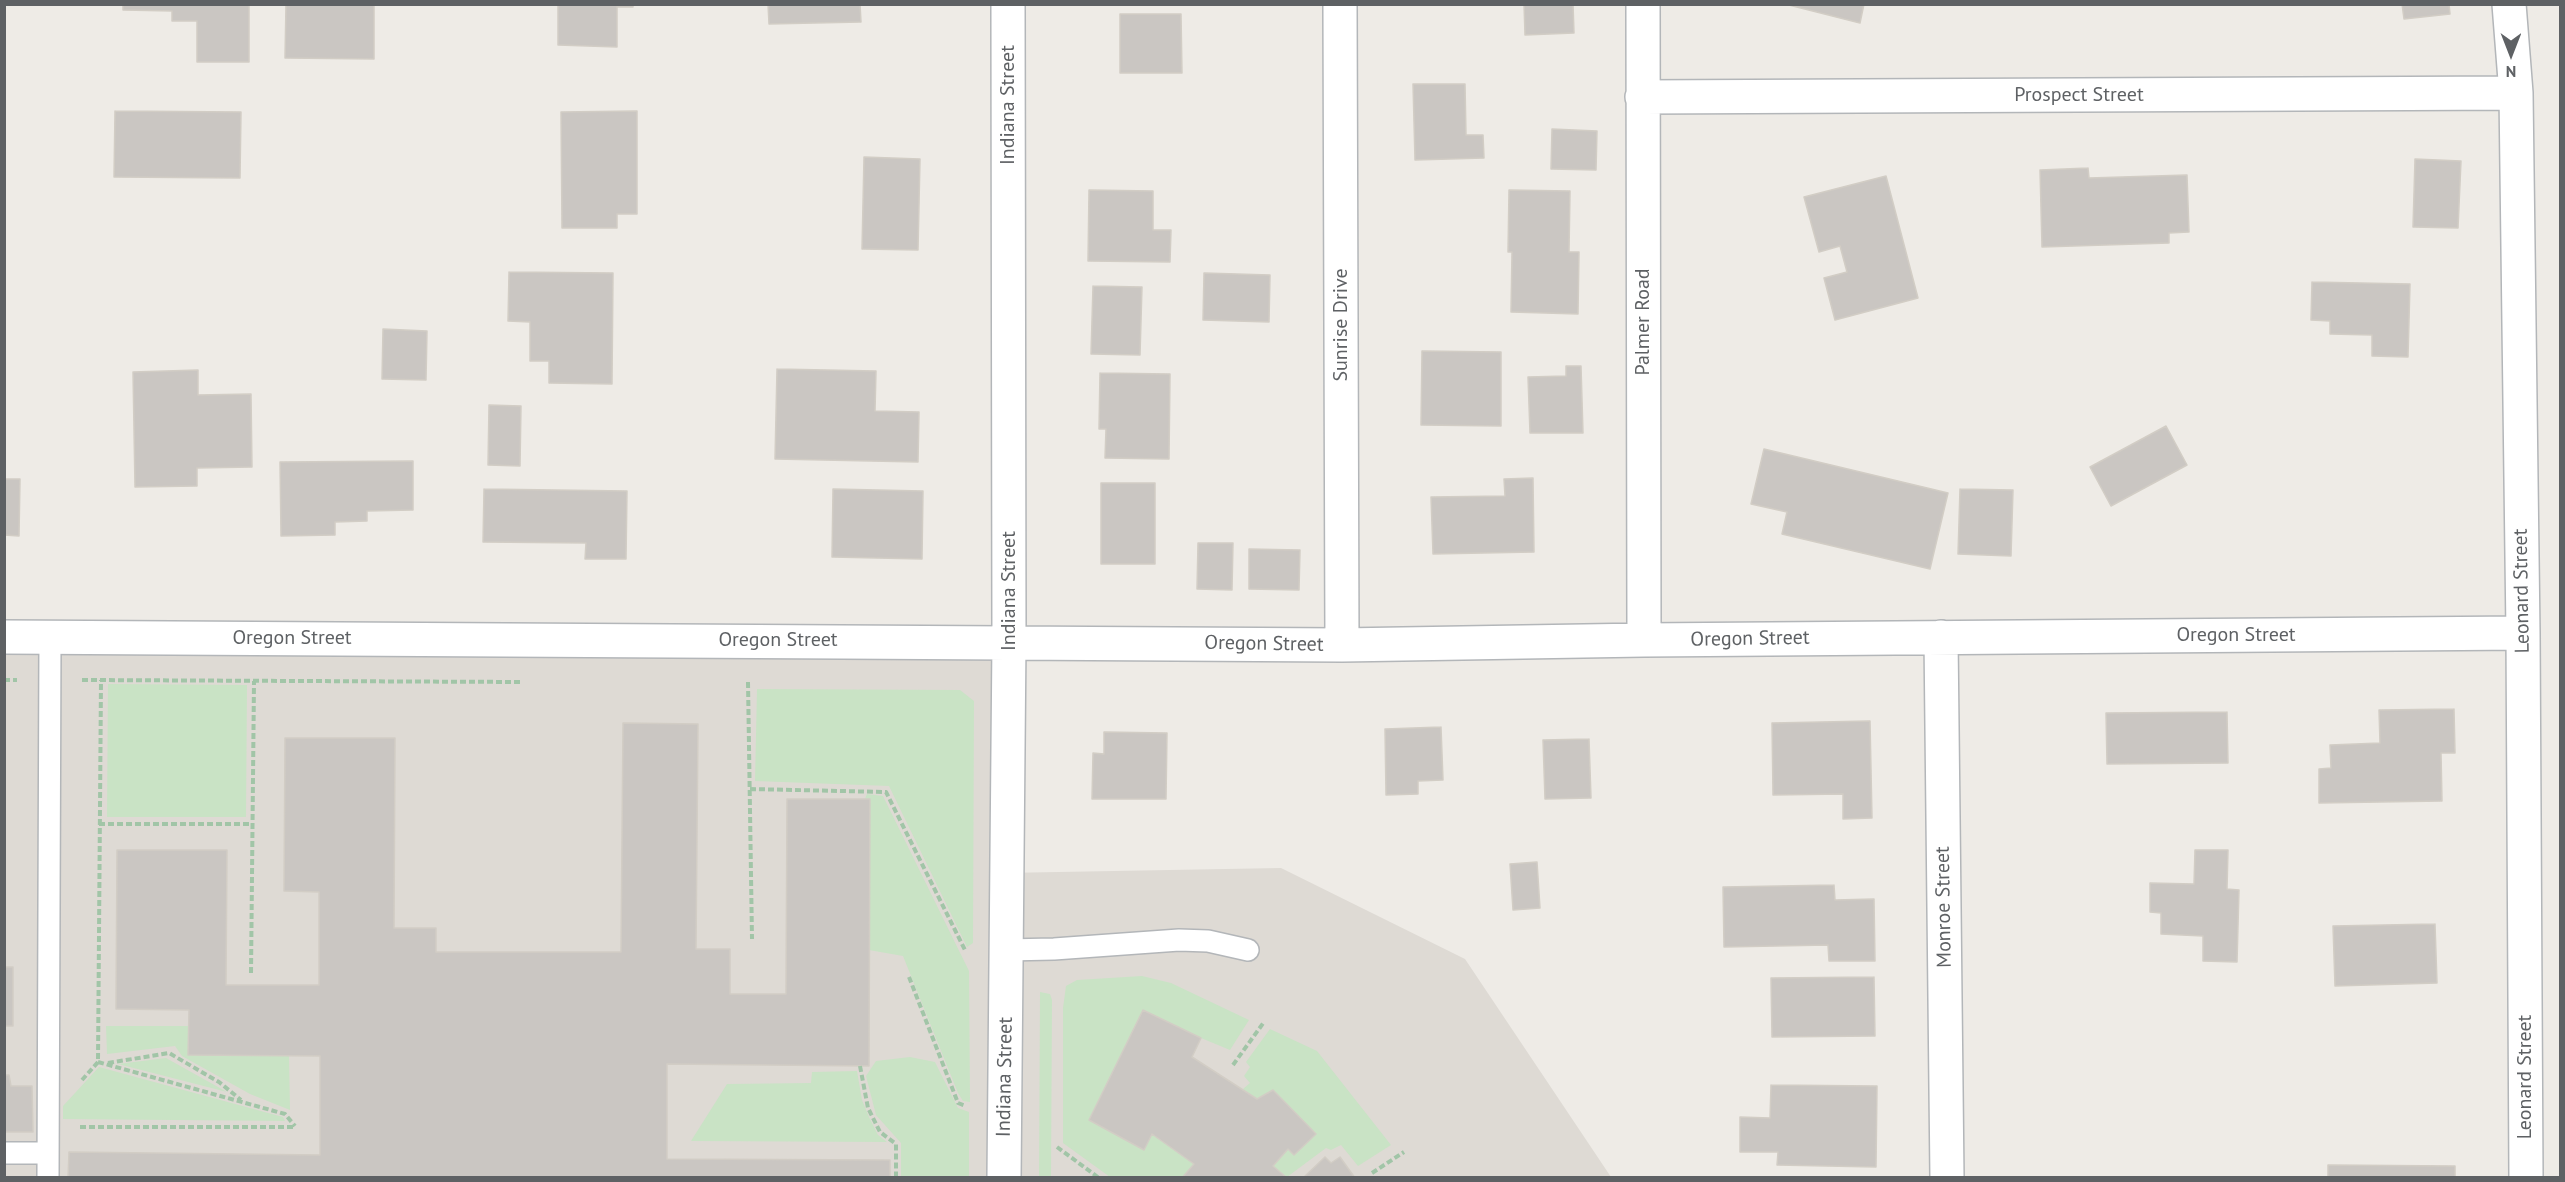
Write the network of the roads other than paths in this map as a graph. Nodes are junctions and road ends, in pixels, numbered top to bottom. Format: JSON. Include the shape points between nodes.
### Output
{"nodes":[{"id":1,"x":1008,"y":4,"type":"edge"},
{"id":2,"x":1340,"y":4,"type":"edge"},
{"id":3,"x":1643,"y":4,"type":"edge"},
{"id":4,"x":2510,"y":4,"type":"edge"},
{"id":5,"x":2516,"y":93,"type":"junction"},
{"id":6,"x":1642,"y":97,"type":"junction"},
{"id":7,"x":2523,"y":633,"type":"junction"},
{"id":8,"x":4,"y":637,"type":"edge"},
{"id":9,"x":50,"y":637,"type":"junction"},
{"id":10,"x":1941,"y":637,"type":"junction"},
{"id":11,"x":1644,"y":640,"type":"junction"},
{"id":12,"x":1009,"y":641,"type":"junction"},
{"id":13,"x":1342,"y":645,"type":"junction"},
{"id":14,"x":1006,"y":950,"type":"junction"},
{"id":15,"x":1248,"y":950,"type":"dead end"},
{"id":16,"x":4,"y":1153,"type":"edge"},
{"id":17,"x":48,"y":1153,"type":"junction"},
{"id":18,"x":48,"y":1178,"type":"edge"},
{"id":19,"x":1004,"y":1178,"type":"edge"},
{"id":20,"x":1947,"y":1178,"type":"edge"},
{"id":21,"x":2526,"y":1178,"type":"edge"}],
"edges":[{"from":1,"to":12,"type":"street","name":"Indiana Street"},
{"from":2,"to":13,"type":"street","name":"Sunrise Drive"},
{"from":3,"to":6,"type":"street","name":"Palmer Road"},
{"from":4,"to":5,"type":"street","name":"Leonard Street"},
{"from":5,"to":6,"type":"street","name":"Prospect Street"},
{"from":5,"to":7,"type":"street","name":"Leonard Street"},
{"from":6,"to":11,"type":"street","name":"Palmer Road"},
{"from":7,"to":10,"type":"street","name":"Oregon Street"},
{"from":7,"to":21,"type":"street","name":"Leonard Street"},
{"from":8,"to":9,"type":"street","name":"Oregon Street"},
{"from":9,"to":12,"type":"street","name":"Oregon Street"},
{"from":9,"to":17,"type":"lane"},
{"from":10,"to":11,"type":"street","name":"Oregon Street"},
{"from":10,"to":20,"type":"street","name":"Monroe Street"},
{"from":11,"to":13,"type":"street","name":"Oregon Street"},
{"from":12,"to":13,"type":"street","name":"Oregon Street"},
{"from":12,"to":14,"type":"street","name":"Indiana Street"},
{"from":14,"to":15,"type":"lane","via":[[1179,940],[1208,940]]},
{"from":14,"to":19,"type":"street","name":"Indiana Street"},
{"from":16,"to":17,"type":"lane"},
{"from":17,"to":18,"type":"lane"}]}
